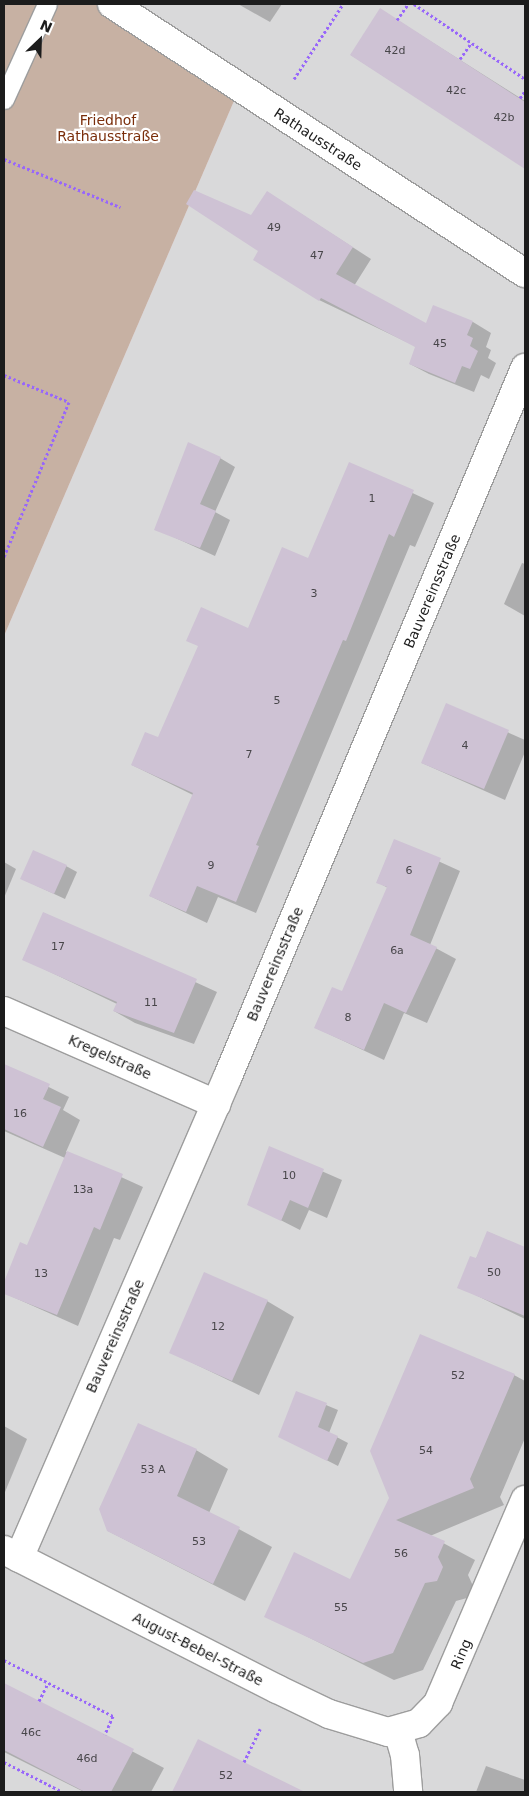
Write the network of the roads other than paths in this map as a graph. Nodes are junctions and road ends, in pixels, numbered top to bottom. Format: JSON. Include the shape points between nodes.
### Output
{"nodes":[{"id":1,"x":47,"y":4,"type":"edge"},
{"id":2,"x":112,"y":4,"type":"edge"},
{"id":3,"x":4,"y":99,"type":"edge"},
{"id":4,"x":525,"y":273,"type":"edge"},
{"id":5,"x":525,"y":368,"type":"edge"},
{"id":6,"x":4,"y":1011,"type":"edge"},
{"id":7,"x":216,"y":1104,"type":"junction"},
{"id":8,"x":525,"y":1500,"type":"edge"},
{"id":9,"x":11,"y":1554,"type":"edge"},
{"id":10,"x":398,"y":1731,"type":"junction"},
{"id":11,"x":408,"y":1792,"type":"edge"}],
"edges":[{"from":1,"to":3,"type":"lane"},
{"from":2,"to":4,"type":"street","name":"Rathausstraße"},
{"from":5,"to":7,"type":"street","name":"Bauvereinsstraße"},
{"from":6,"to":7,"type":"street","name":"Kregelstraße"},
{"from":7,"to":9,"type":"street","name":"Bauvereinsstraße"},
{"from":8,"to":10,"type":"street","name":"Ring","via":[[438,1703],[419,1723]]},
{"from":9,"to":10,"type":"street","name":"August-Bebel-Straße","via":[[329,1714],[374,1730]]},
{"from":10,"to":11,"type":"street","via":[[405,1755]]}]}
